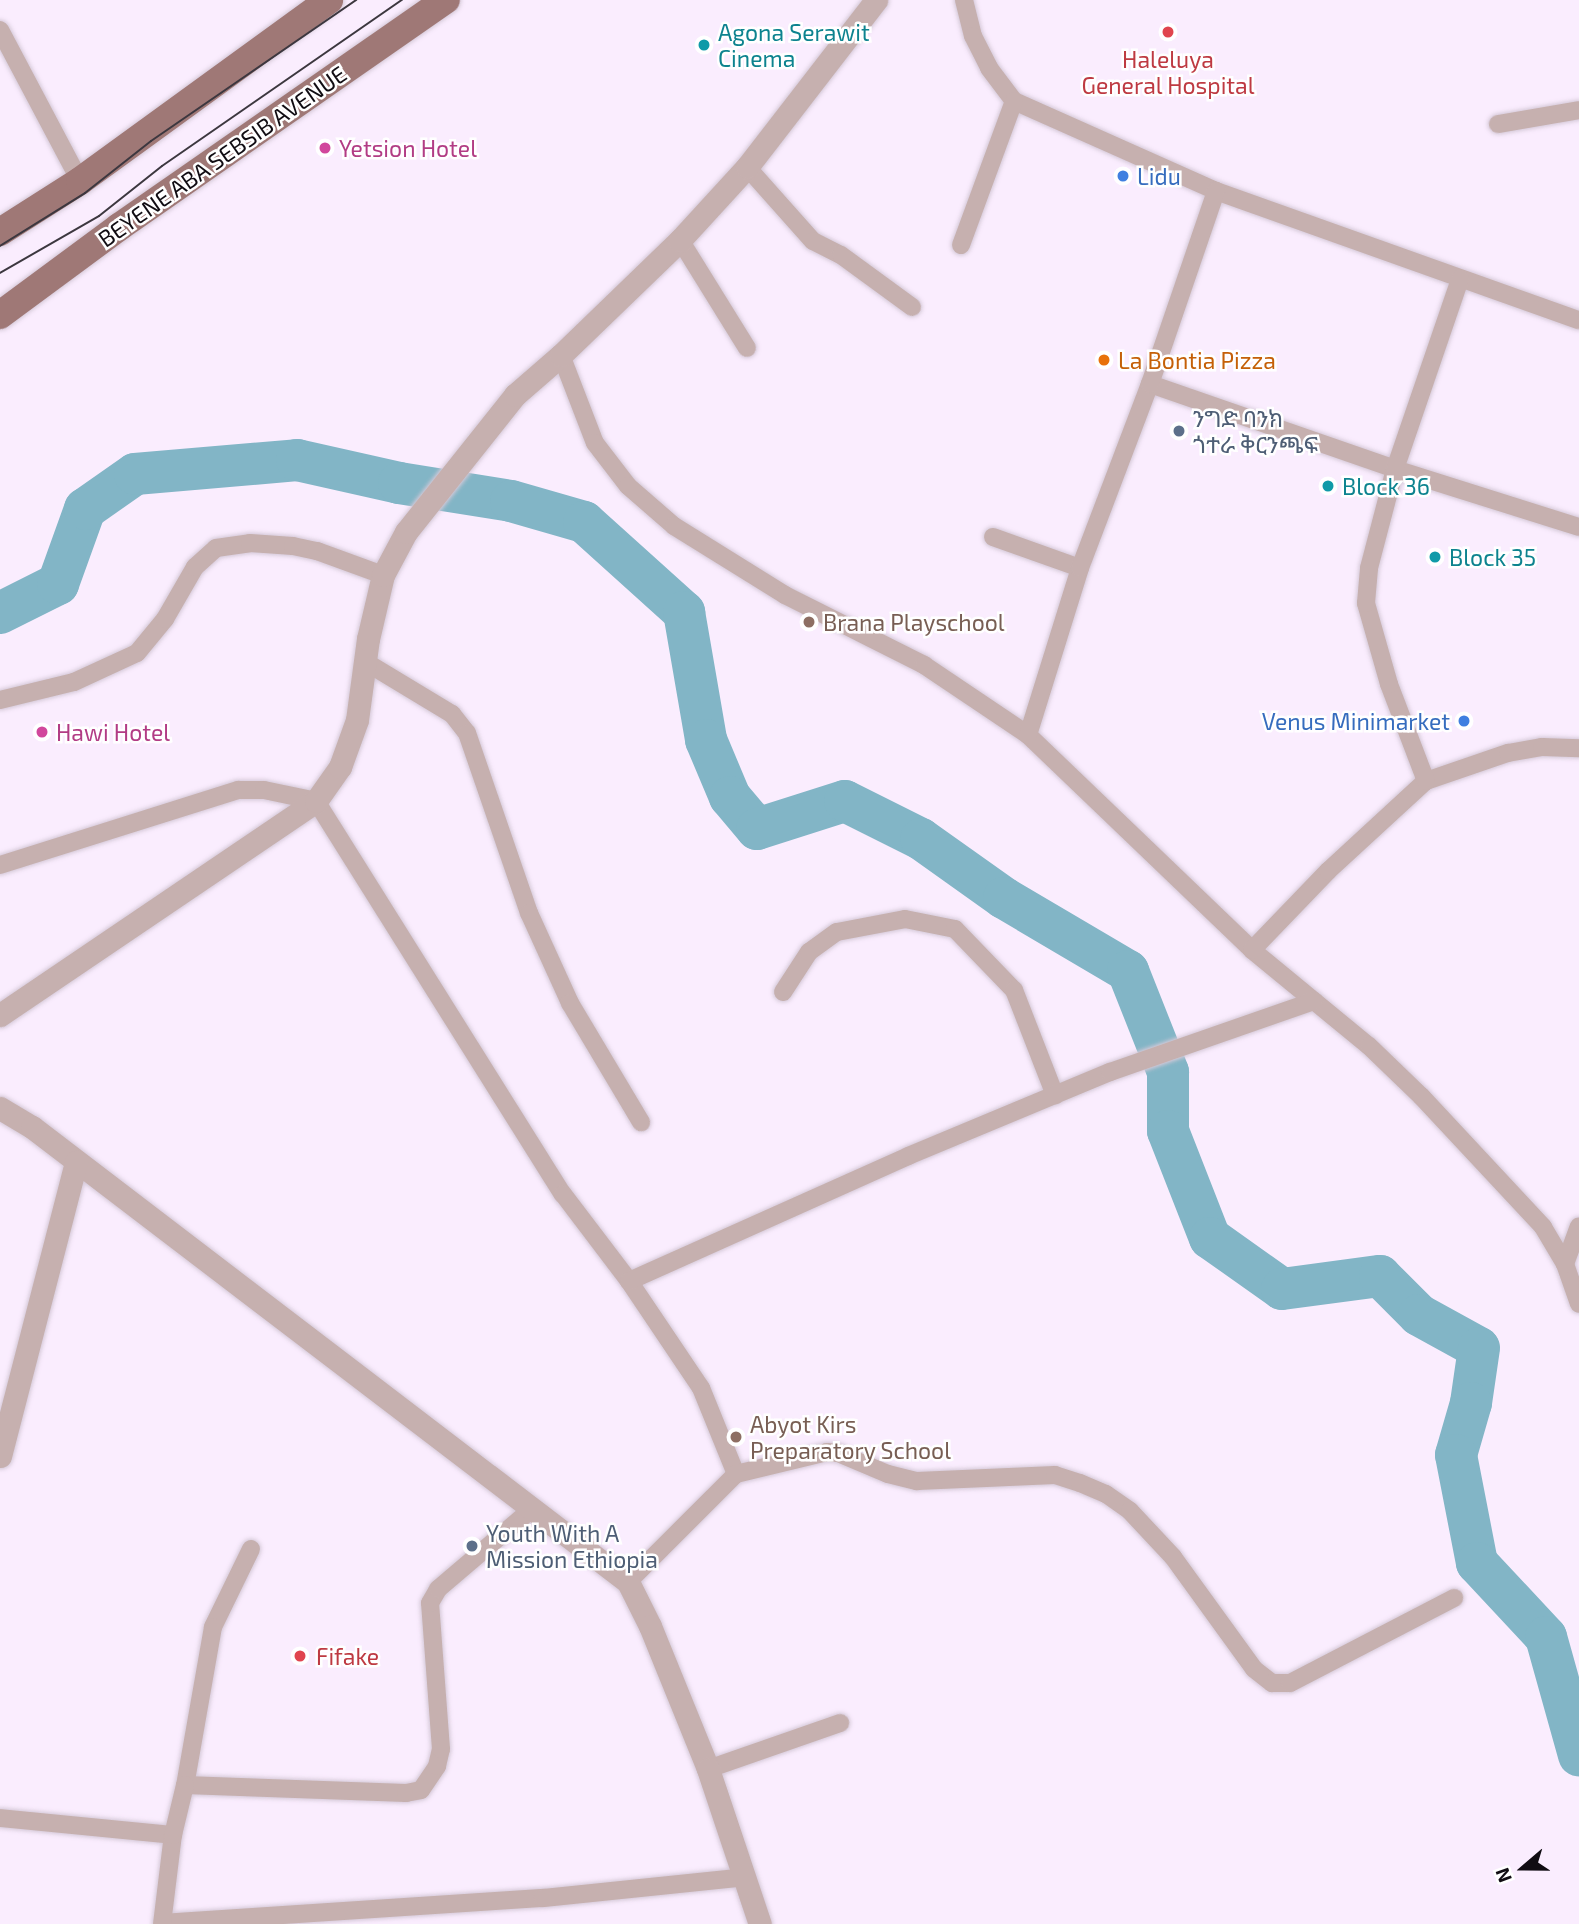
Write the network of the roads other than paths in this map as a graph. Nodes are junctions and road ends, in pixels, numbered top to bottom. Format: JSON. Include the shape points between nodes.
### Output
{"nodes":[{"id":1,"x":329,"y":0,"type":"edge"},
{"id":2,"x":445,"y":0,"type":"edge"},
{"id":3,"x":876,"y":0,"type":"edge"},
{"id":4,"x":964,"y":0,"type":"edge"},
{"id":5,"x":0,"y":30,"type":"edge"},
{"id":6,"x":1014,"y":101,"type":"junction"},
{"id":7,"x":1579,"y":110,"type":"edge"},
{"id":8,"x":1498,"y":124,"type":"dead end"},
{"id":9,"x":747,"y":167,"type":"junction"},
{"id":10,"x":80,"y":181,"type":"junction"},
{"id":11,"x":1216,"y":191,"type":"junction"},
{"id":12,"x":0,"y":232,"type":"edge"},
{"id":13,"x":680,"y":240,"type":"junction"},
{"id":14,"x":961,"y":245,"type":"dead end"},
{"id":15,"x":1460,"y":279,"type":"junction"},
{"id":16,"x":912,"y":307,"type":"dead end"},
{"id":17,"x":0,"y":315,"type":"edge"},
{"id":18,"x":1579,"y":320,"type":"edge"},
{"id":19,"x":747,"y":348,"type":"dead end"},
{"id":20,"x":561,"y":355,"type":"junction"},
{"id":21,"x":1150,"y":384,"type":"junction"},
{"id":22,"x":1395,"y":469,"type":"junction"},
{"id":23,"x":1579,"y":527,"type":"edge"},
{"id":24,"x":993,"y":537,"type":"dead end"},
{"id":25,"x":1080,"y":568,"type":"junction"},
{"id":26,"x":383,"y":575,"type":"junction"},
{"id":27,"x":364,"y":661,"type":"junction"},
{"id":28,"x":0,"y":700,"type":"edge"},
{"id":29,"x":1028,"y":736,"type":"junction"},
{"id":30,"x":1579,"y":748,"type":"edge"},
{"id":31,"x":1426,"y":781,"type":"junction"},
{"id":32,"x":316,"y":801,"type":"junction"},
{"id":33,"x":0,"y":865,"type":"edge"},
{"id":34,"x":1252,"y":950,"type":"junction"},
{"id":35,"x":783,"y":992,"type":"dead end"},
{"id":36,"x":1314,"y":1001,"type":"junction"},
{"id":37,"x":0,"y":1015,"type":"edge"},
{"id":38,"x":1055,"y":1095,"type":"junction"},
{"id":39,"x":0,"y":1108,"type":"edge"},
{"id":40,"x":640,"y":1122,"type":"dead end"},
{"id":41,"x":76,"y":1161,"type":"junction"},
{"id":42,"x":1579,"y":1226,"type":"edge"},
{"id":43,"x":1565,"y":1264,"type":"junction"},
{"id":44,"x":629,"y":1281,"type":"junction"},
{"id":45,"x":1579,"y":1304,"type":"edge"},
{"id":46,"x":0,"y":1456,"type":"edge"},
{"id":47,"x":736,"y":1474,"type":"junction"},
{"id":48,"x":532,"y":1508,"type":"junction"},
{"id":49,"x":251,"y":1549,"type":"dead end"},
{"id":50,"x":628,"y":1582,"type":"junction"},
{"id":51,"x":1454,"y":1598,"type":"dead end"},
{"id":52,"x":839,"y":1723,"type":"dead end"},
{"id":53,"x":708,"y":1769,"type":"junction"},
{"id":54,"x":185,"y":1785,"type":"junction"},
{"id":55,"x":0,"y":1818,"type":"edge"},
{"id":56,"x":173,"y":1835,"type":"junction"},
{"id":57,"x":745,"y":1877,"type":"junction"},
{"id":58,"x":326,"y":1918,"type":"edge"},
{"id":59,"x":163,"y":1924,"type":"edge"},
{"id":60,"x":760,"y":1924,"type":"edge"}],
"edges":[{"from":1,"to":10,"type":"main road"},
{"from":2,"to":17,"type":"main road","name":"BEYENE ABA SEBSIB AVENUE"},
{"from":3,"to":9,"type":"street"},
{"from":4,"to":6,"type":"street","via":[[973,36]]},
{"from":5,"to":10,"type":"street"},
{"from":6,"to":11,"type":"street"},
{"from":6,"to":14,"type":"street"},
{"from":7,"to":8,"type":"street"},
{"from":9,"to":13,"type":"street"},
{"from":9,"to":16,"type":"street","via":[[813,241]]},
{"from":10,"to":12,"type":"main road"},
{"from":11,"to":15,"type":"street"},
{"from":11,"to":21,"type":"street"},
{"from":13,"to":19,"type":"street"},
{"from":13,"to":20,"type":"street"},
{"from":15,"to":18,"type":"street"},
{"from":15,"to":22,"type":"street"},
{"from":20,"to":26,"type":"street","via":[[515,395],[461,461],[406,532]]},
{"from":20,"to":29,"type":"street","via":[[595,443],[628,486],[674,526],[785,595],[924,665]]},
{"from":21,"to":22,"type":"street"},
{"from":21,"to":25,"type":"street"},
{"from":22,"to":23,"type":"street"},
{"from":22,"to":31,"type":"street","via":[[1369,568],[1366,603],[1389,684]]},
{"from":24,"to":25,"type":"street"},
{"from":25,"to":29,"type":"street"},
{"from":26,"to":27,"type":"street"},
{"from":26,"to":28,"type":"street","via":[[293,546],[250,543],[216,548],[195,567],[165,619],[137,653],[74,682]]},
{"from":27,"to":32,"type":"street","via":[[357,720],[340,767]]},
{"from":27,"to":40,"type":"street","via":[[452,715],[467,733],[529,913],[576,1013]]},
{"from":29,"to":34,"type":"street"},
{"from":30,"to":31,"type":"street","via":[[1542,747],[1508,754]]},
{"from":31,"to":34,"type":"street","via":[[1328,871]]},
{"from":32,"to":33,"type":"street","via":[[264,790],[238,790]]},
{"from":32,"to":37,"type":"street"},
{"from":32,"to":44,"type":"street","via":[[563,1194]]},
{"from":34,"to":36,"type":"street"},
{"from":35,"to":38,"type":"street","via":[[809,952],[837,932],[905,919],[955,929],[1014,990]]},
{"from":36,"to":38,"type":"street"},
{"from":36,"to":43,"type":"street","via":[[1421,1096],[1543,1227]]},
{"from":38,"to":44,"type":"street"},
{"from":39,"to":41,"type":"street"},
{"from":41,"to":46,"type":"street"},
{"from":41,"to":48,"type":"street"},
{"from":42,"to":43,"type":"street"},
{"from":43,"to":45,"type":"street"},
{"from":44,"to":47,"type":"street","via":[[701,1388]]},
{"from":47,"to":50,"type":"street"},
{"from":47,"to":51,"type":"street","via":[[827,1452],[917,1481],[1055,1475],[1080,1483],[1130,1511],[1173,1557],[1254,1669],[1272,1684],[1290,1683]]},
{"from":48,"to":50,"type":"street"},
{"from":48,"to":54,"type":"street","via":[[438,1589],[430,1603],[441,1749],[437,1766],[421,1790]]},
{"from":49,"to":54,"type":"street","via":[[213,1627]]},
{"from":50,"to":53,"type":"street"},
{"from":52,"to":53,"type":"street"},
{"from":53,"to":57,"type":"street"},
{"from":54,"to":56,"type":"street"},
{"from":55,"to":56,"type":"street"},
{"from":56,"to":59,"type":"street"},
{"from":57,"to":58,"type":"street"},
{"from":57,"to":60,"type":"street"},
{"from":58,"to":59,"type":"street"}]}
